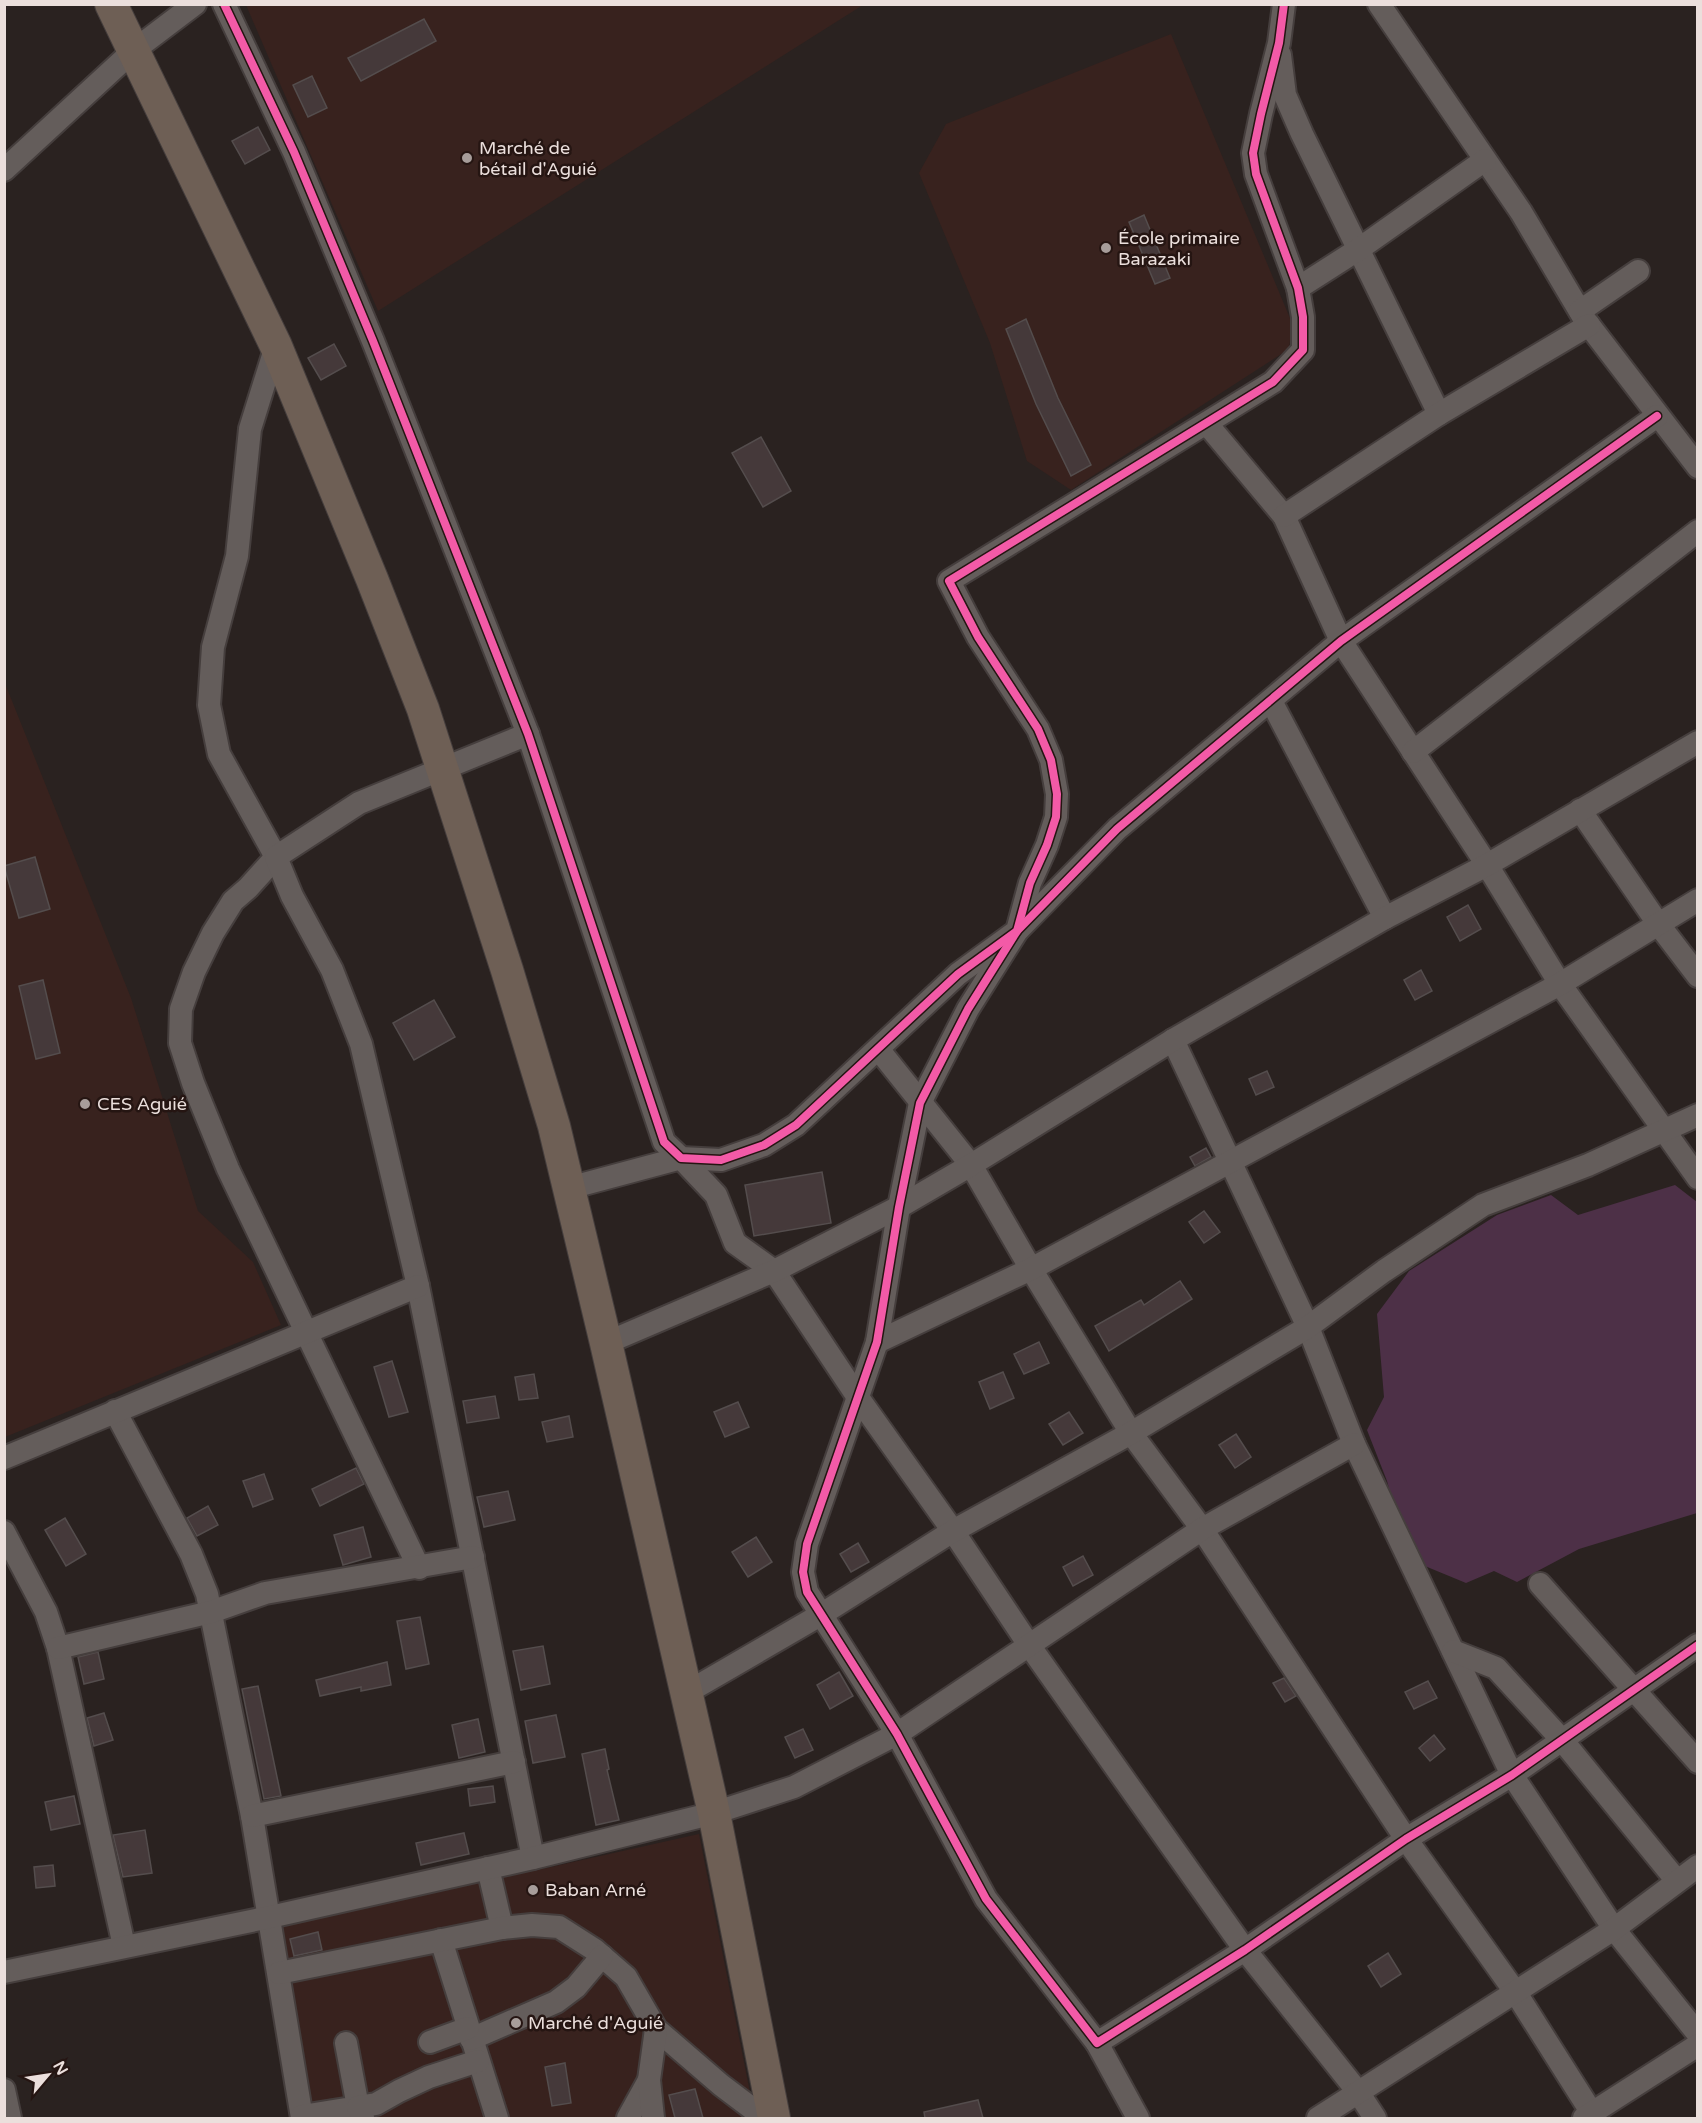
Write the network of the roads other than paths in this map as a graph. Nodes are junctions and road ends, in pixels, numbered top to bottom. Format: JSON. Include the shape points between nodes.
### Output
{"nodes":[{"id":1,"x":111,"y":4,"type":"edge"},
{"id":2,"x":195,"y":4,"type":"edge"},
{"id":3,"x":224,"y":4,"type":"edge"},
{"id":4,"x":1284,"y":4,"type":"edge"},
{"id":5,"x":1379,"y":4,"type":"edge"},
{"id":6,"x":1279,"y":43,"type":"junction"},
{"id":7,"x":133,"y":51,"type":"junction"},
{"id":8,"x":1485,"y":159,"type":"junction"},
{"id":9,"x":4,"y":170,"type":"edge"},
{"id":10,"x":1359,"y":249,"type":"junction"},
{"id":11,"x":1638,"y":271,"type":"dead end"},
{"id":12,"x":1298,"y":288,"type":"junction"},
{"id":13,"x":1584,"y":318,"type":"junction"},
{"id":14,"x":276,"y":346,"type":"junction"},
{"id":15,"x":1439,"y":414,"type":"junction"},
{"id":16,"x":1657,"y":416,"type":"junction"},
{"id":17,"x":1207,"y":424,"type":"junction"},
{"id":18,"x":1698,"y":467,"type":"edge"},
{"id":19,"x":1284,"y":516,"type":"junction"},
{"id":20,"x":1698,"y":531,"type":"edge"},
{"id":21,"x":1341,"y":641,"type":"junction"},
{"id":22,"x":1271,"y":701,"type":"junction"},
{"id":23,"x":528,"y":734,"type":"junction"},
{"id":24,"x":1695,"y":748,"type":"edge"},
{"id":25,"x":1413,"y":752,"type":"junction"},
{"id":26,"x":442,"y":768,"type":"junction"},
{"id":27,"x":1580,"y":810,"type":"junction"},
{"id":28,"x":276,"y":857,"type":"junction"},
{"id":29,"x":1486,"y":865,"type":"junction"},
{"id":30,"x":1698,"y":900,"type":"edge"},
{"id":31,"x":1385,"y":918,"type":"junction"},
{"id":32,"x":1659,"y":925,"type":"junction"},
{"id":33,"x":1017,"y":931,"type":"junction"},
{"id":34,"x":1698,"y":976,"type":"edge"},
{"id":35,"x":1560,"y":984,"type":"junction"},
{"id":36,"x":1173,"y":1040,"type":"junction"},
{"id":37,"x":879,"y":1050,"type":"junction"},
{"id":38,"x":920,"y":1102,"type":"junction"},
{"id":39,"x":1698,"y":1115,"type":"edge"},
{"id":40,"x":1662,"y":1131,"type":"junction"},
{"id":41,"x":681,"y":1158,"type":"junction"},
{"id":42,"x":1231,"y":1160,"type":"junction"},
{"id":43,"x":971,"y":1165,"type":"junction"},
{"id":44,"x":1698,"y":1178,"type":"edge"},
{"id":45,"x":569,"y":1188,"type":"junction"},
{"id":46,"x":899,"y":1207,"type":"junction"},
{"id":47,"x":1031,"y":1269,"type":"junction"},
{"id":48,"x":774,"y":1270,"type":"junction"},
{"id":49,"x":418,"y":1286,"type":"junction"},
{"id":50,"x":1308,"y":1328,"type":"junction"},
{"id":51,"x":306,"y":1332,"type":"junction"},
{"id":52,"x":877,"y":1342,"type":"junction"},
{"id":53,"x":606,"y":1343,"type":"junction"},
{"id":54,"x":859,"y":1399,"type":"junction"},
{"id":55,"x":115,"y":1411,"type":"junction"},
{"id":56,"x":1131,"y":1433,"type":"junction"},
{"id":57,"x":1354,"y":1444,"type":"junction"},
{"id":58,"x":4,"y":1458,"type":"edge"},
{"id":59,"x":1202,"y":1529,"type":"junction"},
{"id":60,"x":952,"y":1531,"type":"junction"},
{"id":61,"x":4,"y":1532,"type":"edge"},
{"id":62,"x":473,"y":1557,"type":"junction"},
{"id":63,"x":419,"y":1568,"type":"junction"},
{"id":64,"x":1540,"y":1584,"type":"dead end"},
{"id":65,"x":211,"y":1612,"type":"junction"},
{"id":66,"x":822,"y":1614,"type":"junction"},
{"id":67,"x":1698,"y":1645,"type":"edge"},
{"id":68,"x":1029,"y":1646,"type":"junction"},
{"id":69,"x":58,"y":1648,"type":"junction"},
{"id":70,"x":1453,"y":1651,"type":"junction"},
{"id":71,"x":1635,"y":1689,"type":"junction"},
{"id":72,"x":686,"y":1693,"type":"junction"},
{"id":73,"x":897,"y":1734,"type":"junction"},
{"id":74,"x":1562,"y":1740,"type":"junction"},
{"id":75,"x":514,"y":1762,"type":"junction"},
{"id":76,"x":1698,"y":1762,"type":"edge"},
{"id":77,"x":1512,"y":1775,"type":"junction"},
{"id":78,"x":714,"y":1813,"type":"junction"},
{"id":79,"x":252,"y":1816,"type":"junction"},
{"id":80,"x":1407,"y":1839,"type":"junction"},
{"id":81,"x":533,"y":1858,"type":"junction"},
{"id":82,"x":1698,"y":1866,"type":"edge"},
{"id":83,"x":488,"y":1868,"type":"junction"},
{"id":84,"x":1677,"y":1881,"type":"junction"},
{"id":85,"x":270,"y":1917,"type":"junction"},
{"id":86,"x":502,"y":1928,"type":"junction"},
{"id":87,"x":1614,"y":1929,"type":"junction"},
{"id":88,"x":441,"y":1940,"type":"junction"},
{"id":89,"x":124,"y":1946,"type":"junction"},
{"id":90,"x":1245,"y":1950,"type":"junction"},
{"id":91,"x":602,"y":1956,"type":"junction"},
{"id":92,"x":4,"y":1972,"type":"edge"},
{"id":93,"x":279,"y":1972,"type":"junction"},
{"id":94,"x":1516,"y":1992,"type":"junction"},
{"id":95,"x":656,"y":2030,"type":"junction"},
{"id":96,"x":469,"y":2033,"type":"junction"},
{"id":97,"x":1698,"y":2034,"type":"edge"},
{"id":98,"x":430,"y":2042,"type":"dead end"},
{"id":99,"x":346,"y":2043,"type":"dead end"},
{"id":100,"x":1097,"y":2043,"type":"junction"},
{"id":101,"x":1698,"y":2045,"type":"edge"},
{"id":102,"x":478,"y":2061,"type":"junction"},
{"id":103,"x":649,"y":2079,"type":"junction"},
{"id":104,"x":4,"y":2090,"type":"edge"},
{"id":105,"x":1358,"y":2092,"type":"junction"},
{"id":106,"x":360,"y":2113,"type":"edge"},
{"id":107,"x":773,"y":2114,"type":"edge"},
{"id":108,"x":302,"y":2117,"type":"edge"},
{"id":109,"x":1590,"y":2117,"type":"edge"},
{"id":110,"x":10,"y":2118,"type":"edge"},
{"id":111,"x":497,"y":2118,"type":"edge"},
{"id":112,"x":628,"y":2118,"type":"edge"},
{"id":113,"x":653,"y":2118,"type":"edge"},
{"id":114,"x":1138,"y":2118,"type":"edge"},
{"id":115,"x":1318,"y":2118,"type":"edge"},
{"id":116,"x":1376,"y":2118,"type":"edge"}],
"edges":[{"from":1,"to":7,"type":"highway"},
{"from":2,"to":7,"type":"street"},
{"from":3,"to":23,"type":"street","via":[[303,173]]},
{"from":4,"to":6,"type":"street"},
{"from":5,"to":8,"type":"street"},
{"from":6,"to":10,"type":"street","via":[[1285,95]]},
{"from":6,"to":12,"type":"street","via":[[1253,153],[1256,174]]},
{"from":7,"to":9,"type":"street"},
{"from":7,"to":14,"type":"highway"},
{"from":8,"to":10,"type":"street"},
{"from":8,"to":13,"type":"street"},
{"from":10,"to":12,"type":"street"},
{"from":10,"to":15,"type":"street"},
{"from":11,"to":13,"type":"street"},
{"from":12,"to":17,"type":"street","via":[[1303,350],[1273,382]]},
{"from":13,"to":15,"type":"street"},
{"from":13,"to":16,"type":"street"},
{"from":14,"to":26,"type":"highway","via":[[372,579]]},
{"from":14,"to":28,"type":"street","via":[[250,429],[237,556],[213,647],[209,705],[219,754]]},
{"from":15,"to":19,"type":"street"},
{"from":16,"to":18,"type":"street"},
{"from":16,"to":21,"type":"street"},
{"from":17,"to":19,"type":"street"},
{"from":17,"to":33,"type":"street","via":[[949,581],[978,637],[1038,729],[1051,760],[1058,794],[1056,817],[1030,883]]},
{"from":19,"to":21,"type":"street"},
{"from":20,"to":25,"type":"street"},
{"from":21,"to":22,"type":"street"},
{"from":21,"to":25,"type":"street"},
{"from":22,"to":31,"type":"street"},
{"from":22,"to":33,"type":"street","via":[[1117,829]]},
{"from":23,"to":26,"type":"street"},
{"from":23,"to":41,"type":"street","via":[[664,1142]]},
{"from":24,"to":27,"type":"street"},
{"from":25,"to":29,"type":"street"},
{"from":26,"to":28,"type":"street","via":[[359,803]]},
{"from":26,"to":45,"type":"highway","via":[[554,1126]]},
{"from":27,"to":29,"type":"street"},
{"from":27,"to":32,"type":"street"},
{"from":28,"to":49,"type":"street","via":[[332,970],[361,1044]]},
{"from":28,"to":51,"type":"street","via":[[233,901],[213,933],[181,1009],[180,1042],[228,1169]]},
{"from":29,"to":31,"type":"street"},
{"from":29,"to":35,"type":"street"},
{"from":30,"to":32,"type":"street"},
{"from":31,"to":36,"type":"street"},
{"from":32,"to":34,"type":"street"},
{"from":32,"to":35,"type":"street"},
{"from":33,"to":37,"type":"street","via":[[958,974]]},
{"from":33,"to":38,"type":"street","via":[[968,1009]]},
{"from":35,"to":40,"type":"street"},
{"from":35,"to":42,"type":"street"},
{"from":36,"to":42,"type":"street"},
{"from":36,"to":43,"type":"street"},
{"from":37,"to":38,"type":"street"},
{"from":37,"to":41,"type":"street","via":[[796,1125],[764,1145],[721,1160]]},
{"from":38,"to":43,"type":"street"},
{"from":38,"to":46,"type":"street"},
{"from":39,"to":40,"type":"street"},
{"from":40,"to":44,"type":"street"},
{"from":40,"to":50,"type":"street","via":[[1588,1165],[1483,1205]]},
{"from":41,"to":45,"type":"street"},
{"from":41,"to":48,"type":"street","via":[[716,1195],[735,1243]]},
{"from":42,"to":47,"type":"street"},
{"from":42,"to":50,"type":"street"},
{"from":43,"to":46,"type":"street"},
{"from":43,"to":47,"type":"street"},
{"from":45,"to":53,"type":"highway"},
{"from":46,"to":48,"type":"street"},
{"from":46,"to":52,"type":"street"},
{"from":47,"to":52,"type":"street"},
{"from":47,"to":56,"type":"street"},
{"from":48,"to":53,"type":"street"},
{"from":48,"to":54,"type":"street"},
{"from":49,"to":51,"type":"street"},
{"from":49,"to":62,"type":"street"},
{"from":50,"to":56,"type":"street"},
{"from":50,"to":57,"type":"street"},
{"from":51,"to":55,"type":"street"},
{"from":51,"to":63,"type":"street"},
{"from":52,"to":54,"type":"street"},
{"from":53,"to":72,"type":"highway"},
{"from":54,"to":60,"type":"street"},
{"from":54,"to":66,"type":"street","via":[[807,1544],[803,1572],[807,1592]]},
{"from":55,"to":58,"type":"street"},
{"from":55,"to":65,"type":"street","via":[[191,1554]]},
{"from":56,"to":59,"type":"street"},
{"from":56,"to":60,"type":"street"},
{"from":57,"to":59,"type":"street"},
{"from":57,"to":70,"type":"street"},
{"from":59,"to":68,"type":"street"},
{"from":59,"to":80,"type":"street"},
{"from":60,"to":66,"type":"street"},
{"from":60,"to":68,"type":"street"},
{"from":61,"to":69,"type":"street","via":[[46,1612]]},
{"from":62,"to":63,"type":"street"},
{"from":62,"to":75,"type":"street"},
{"from":63,"to":65,"type":"street","via":[[265,1593]]},
{"from":64,"to":71,"type":"street"},
{"from":65,"to":69,"type":"street"},
{"from":65,"to":79,"type":"street"},
{"from":66,"to":72,"type":"street"},
{"from":66,"to":73,"type":"street"},
{"from":67,"to":71,"type":"street"},
{"from":68,"to":73,"type":"street"},
{"from":68,"to":90,"type":"street"},
{"from":69,"to":89,"type":"street"},
{"from":70,"to":74,"type":"street","via":[[1496,1668]]},
{"from":70,"to":77,"type":"street"},
{"from":71,"to":74,"type":"street"},
{"from":71,"to":76,"type":"street"},
{"from":72,"to":78,"type":"highway"},
{"from":73,"to":78,"type":"street","via":[[794,1788]]},
{"from":73,"to":100,"type":"street","via":[[986,1899]]},
{"from":74,"to":77,"type":"street"},
{"from":74,"to":84,"type":"street"},
{"from":75,"to":79,"type":"street"},
{"from":75,"to":81,"type":"street"},
{"from":77,"to":80,"type":"street"},
{"from":77,"to":87,"type":"street"},
{"from":78,"to":81,"type":"street"},
{"from":78,"to":107,"type":"highway"},
{"from":79,"to":85,"type":"street"},
{"from":80,"to":90,"type":"street"},
{"from":80,"to":94,"type":"street"},
{"from":81,"to":83,"type":"street"},
{"from":82,"to":84,"type":"street"},
{"from":83,"to":85,"type":"street"},
{"from":83,"to":86,"type":"street"},
{"from":84,"to":87,"type":"street"},
{"from":85,"to":89,"type":"street"},
{"from":85,"to":93,"type":"street"},
{"from":86,"to":88,"type":"street"},
{"from":86,"to":91,"type":"street","via":[[559,1927]]},
{"from":87,"to":94,"type":"street"},
{"from":87,"to":97,"type":"street"},
{"from":88,"to":93,"type":"street"},
{"from":88,"to":96,"type":"street"},
{"from":89,"to":92,"type":"street"},
{"from":90,"to":100,"type":"street"},
{"from":90,"to":105,"type":"street"},
{"from":91,"to":95,"type":"street","via":[[626,1977]]},
{"from":91,"to":96,"type":"street","via":[[576,1987],[556,2002]]},
{"from":93,"to":108,"type":"street"},
{"from":94,"to":105,"type":"street"},
{"from":94,"to":109,"type":"street"},
{"from":95,"to":103,"type":"street"},
{"from":95,"to":107,"type":"street","via":[[758,2113]]},
{"from":96,"to":98,"type":"street"},
{"from":96,"to":102,"type":"street"},
{"from":99,"to":106,"type":"street"},
{"from":100,"to":114,"type":"street"},
{"from":101,"to":109,"type":"street"},
{"from":102,"to":106,"type":"street","via":[[429,2077]]},
{"from":102,"to":111,"type":"street"},
{"from":103,"to":112,"type":"street"},
{"from":103,"to":113,"type":"street"},
{"from":104,"to":110,"type":"street"},
{"from":105,"to":115,"type":"street"},
{"from":105,"to":116,"type":"street"},
{"from":106,"to":108,"type":"street"}]}
